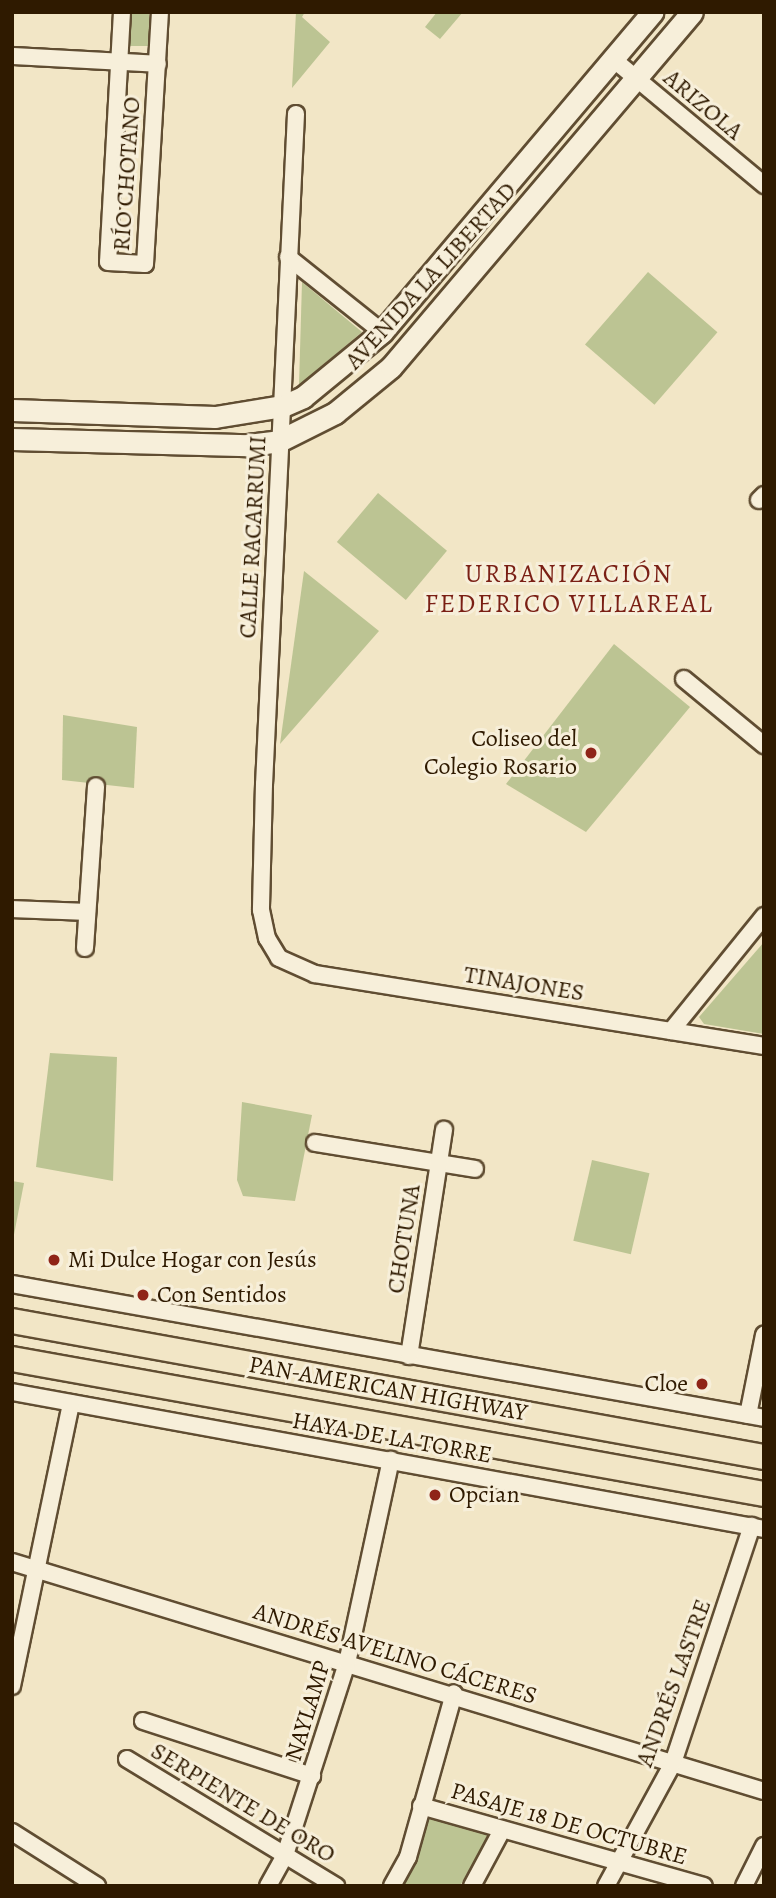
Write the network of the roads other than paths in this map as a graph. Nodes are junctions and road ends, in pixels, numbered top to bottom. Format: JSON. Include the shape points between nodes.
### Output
{"nodes":[{"id":1,"x":122,"y":12,"type":"edge"},
{"id":2,"x":160,"y":12,"type":"edge"},
{"id":3,"x":652,"y":12,"type":"edge"},
{"id":4,"x":692,"y":12,"type":"edge"},
{"id":5,"x":12,"y":56,"type":"edge"},
{"id":6,"x":612,"y":59,"type":"junction"},
{"id":7,"x":120,"y":62,"type":"junction"},
{"id":8,"x":158,"y":64,"type":"junction"},
{"id":9,"x":635,"y":78,"type":"junction"},
{"id":10,"x":296,"y":114,"type":"dead end"},
{"id":11,"x":760,"y":175,"type":"edge"},
{"id":12,"x":288,"y":257,"type":"junction"},
{"id":13,"x":422,"y":286,"type":"junction"},
{"id":14,"x":444,"y":306,"type":"junction"},
{"id":15,"x":382,"y":332,"type":"junction"},
{"id":16,"x":283,"y":406,"type":"junction"},
{"id":17,"x":12,"y":410,"type":"edge"},
{"id":18,"x":149,"y":416,"type":"junction"},
{"id":19,"x":12,"y":439,"type":"edge"},
{"id":20,"x":279,"y":440,"type":"junction"},
{"id":21,"x":147,"y":446,"type":"junction"},
{"id":22,"x":684,"y":679,"type":"dead end"},
{"id":23,"x":764,"y":745,"type":"edge"},
{"id":24,"x":96,"y":786,"type":"dead end"},
{"id":25,"x":12,"y":909,"type":"edge"},
{"id":26,"x":87,"y":912,"type":"junction"},
{"id":27,"x":764,"y":916,"type":"edge"},
{"id":28,"x":85,"y":948,"type":"dead end"},
{"id":29,"x":279,"y":958,"type":"joint"},
{"id":30,"x":671,"y":1031,"type":"junction"},
{"id":31,"x":764,"y":1046,"type":"edge"},
{"id":32,"x":444,"y":1130,"type":"dead end"},
{"id":33,"x":315,"y":1143,"type":"dead end"},
{"id":34,"x":440,"y":1161,"type":"junction"},
{"id":35,"x":475,"y":1169,"type":"dead end"},
{"id":36,"x":12,"y":1284,"type":"edge"},
{"id":37,"x":12,"y":1321,"type":"edge"},
{"id":38,"x":764,"y":1335,"type":"edge"},
{"id":39,"x":409,"y":1356,"type":"junction"},
{"id":40,"x":12,"y":1359,"type":"edge"},
{"id":41,"x":12,"y":1392,"type":"edge"},
{"id":42,"x":71,"y":1404,"type":"junction"},
{"id":43,"x":756,"y":1416,"type":"edge"},
{"id":44,"x":764,"y":1457,"type":"edge"},
{"id":45,"x":391,"y":1460,"type":"junction"},
{"id":46,"x":764,"y":1494,"type":"edge"},
{"id":47,"x":758,"y":1528,"type":"edge"},
{"id":48,"x":12,"y":1562,"type":"edge"},
{"id":49,"x":37,"y":1569,"type":"junction"},
{"id":50,"x":347,"y":1663,"type":"junction"},
{"id":51,"x":12,"y":1686,"type":"edge"},
{"id":52,"x":454,"y":1693,"type":"junction"},
{"id":53,"x":143,"y":1721,"type":"dead end"},
{"id":54,"x":127,"y":1759,"type":"dead end"},
{"id":55,"x":673,"y":1763,"type":"junction"},
{"id":56,"x":312,"y":1776,"type":"junction"},
{"id":57,"x":764,"y":1791,"type":"edge"},
{"id":58,"x":421,"y":1806,"type":"junction"},
{"id":59,"x":502,"y":1830,"type":"junction"},
{"id":60,"x":12,"y":1832,"type":"edge"},
{"id":61,"x":764,"y":1846,"type":"edge"},
{"id":62,"x":285,"y":1855,"type":"junction"},
{"id":63,"x":621,"y":1861,"type":"junction"},
{"id":64,"x":97,"y":1886,"type":"edge"},
{"id":65,"x":268,"y":1886,"type":"edge"},
{"id":66,"x":336,"y":1886,"type":"edge"},
{"id":67,"x":392,"y":1886,"type":"edge"},
{"id":68,"x":472,"y":1886,"type":"edge"},
{"id":69,"x":606,"y":1886,"type":"edge"},
{"id":70,"x":704,"y":1886,"type":"edge"},
{"id":71,"x":744,"y":1886,"type":"edge"}],
"edges":[{"from":1,"to":7,"type":"street","name":"RÍO CHOTANO"},
{"from":2,"to":8,"type":"street","name":"RÍO CHOTANO"},
{"from":3,"to":6,"type":"main road","name":"AVENIDA LA LIBERTAD"},
{"from":4,"to":9,"type":"main road","name":"AVENIDA LA LIBERTAD"},
{"from":5,"to":7,"type":"street"},
{"from":6,"to":9,"type":"street","name":"ARIZOLA"},
{"from":6,"to":13,"type":"main road","name":"AVENIDA LA LIBERTAD"},
{"from":7,"to":8,"type":"street"},
{"from":7,"to":8,"type":"street","name":"RÍO CHOTANO","via":[[108,262],[145,264]]},
{"from":9,"to":11,"type":"street","name":"ARIZOLA"},
{"from":9,"to":14,"type":"main road","name":"AVENIDA LA LIBERTAD"},
{"from":10,"to":12,"type":"street","name":"CALLE RACARRUMI"},
{"from":12,"to":15,"type":"street"},
{"from":12,"to":16,"type":"street","name":"CALLE RACARRUMI"},
{"from":13,"to":14,"type":"main road"},
{"from":13,"to":15,"type":"main road","name":"AVENIDA LA LIBERTAD"},
{"from":14,"to":20,"type":"main road","name":"AVENIDA LA LIBERTAD","via":[[364,391],[335,413]]},
{"from":15,"to":16,"type":"main road","name":"AVENIDA LA LIBERTAD","via":[[303,397]]},
{"from":16,"to":18,"type":"main road","name":"AVENIDA LA LIBERTAD","via":[[215,417]]},
{"from":16,"to":20,"type":"street","name":"CALLE RACARRUMI"},
{"from":17,"to":18,"type":"main road","name":"AVENIDA LA LIBERTAD"},
{"from":18,"to":21,"type":"main road"},
{"from":19,"to":21,"type":"main road","name":"AVENIDA LA LIBERTAD"},
{"from":20,"to":21,"type":"main road","name":"AVENIDA LA LIBERTAD","via":[[213,447]]},
{"from":20,"to":29,"type":"street","name":"CALLE RACARRUMI","via":[[261,910],[267,938]]},
{"from":22,"to":23,"type":"street"},
{"from":24,"to":26,"type":"street"},
{"from":25,"to":26,"type":"street"},
{"from":26,"to":28,"type":"street"},
{"from":27,"to":30,"type":"street"},
{"from":29,"to":30,"type":"street","name":"TINAJONES","via":[[315,974]]},
{"from":30,"to":31,"type":"street","name":"TINAJONES"},
{"from":32,"to":34,"type":"street","name":"CHOTUNA"},
{"from":33,"to":34,"type":"street"},
{"from":34,"to":35,"type":"street"},
{"from":34,"to":39,"type":"street","name":"CHOTUNA"},
{"from":36,"to":39,"type":"street"},
{"from":37,"to":44,"type":"main road","name":"PAN-AMERICAN HIGHWAY"},
{"from":38,"to":43,"type":"street"},
{"from":39,"to":43,"type":"street"},
{"from":40,"to":46,"type":"main road","name":"PAN-AMERICAN HIGHWAY"},
{"from":41,"to":42,"type":"street","name":"HAYA DE LA TORRE"},
{"from":42,"to":45,"type":"street","name":"HAYA DE LA TORRE"},
{"from":42,"to":49,"type":"street"},
{"from":45,"to":47,"type":"street","name":"HAYA DE LA TORRE"},
{"from":45,"to":50,"type":"street","name":"NAYLAMP"},
{"from":47,"to":55,"type":"street","name":"ANDRÉS LASTRE"},
{"from":48,"to":49,"type":"street","name":"ANDRÉS AVELINO CÁCERES"},
{"from":49,"to":50,"type":"street","name":"ANDRÉS AVELINO CÁCERES"},
{"from":49,"to":51,"type":"street"},
{"from":50,"to":52,"type":"street","name":"ANDRÉS AVELINO CÁCERES"},
{"from":50,"to":56,"type":"street","name":"NAYLAMP"},
{"from":52,"to":55,"type":"street","name":"ANDRÉS AVELINO CÁCERES"},
{"from":52,"to":58,"type":"street"},
{"from":53,"to":56,"type":"street"},
{"from":54,"to":62,"type":"street","name":"SERPIENTE DE ORO"},
{"from":55,"to":57,"type":"street","name":"ANDRÉS AVELINO CÁCERES"},
{"from":55,"to":63,"type":"street","name":"ANDRÉS LASTRE"},
{"from":56,"to":62,"type":"street","name":"NAYLAMP"},
{"from":58,"to":59,"type":"street","name":"PASAJE 18 DE OCTUBRE"},
{"from":58,"to":67,"type":"street","via":[[408,1857]]},
{"from":59,"to":63,"type":"street","name":"PASAJE 18 DE OCTUBRE"},
{"from":59,"to":68,"type":"street"},
{"from":60,"to":64,"type":"street"},
{"from":61,"to":71,"type":"street"},
{"from":62,"to":65,"type":"street","name":"NAYLAMP"},
{"from":62,"to":66,"type":"street","name":"SERPIENTE DE ORO"},
{"from":63,"to":69,"type":"street","name":"ANDRÉS LASTRE"},
{"from":63,"to":70,"type":"street","name":"PASAJE 18 DE OCTUBRE"}]}
